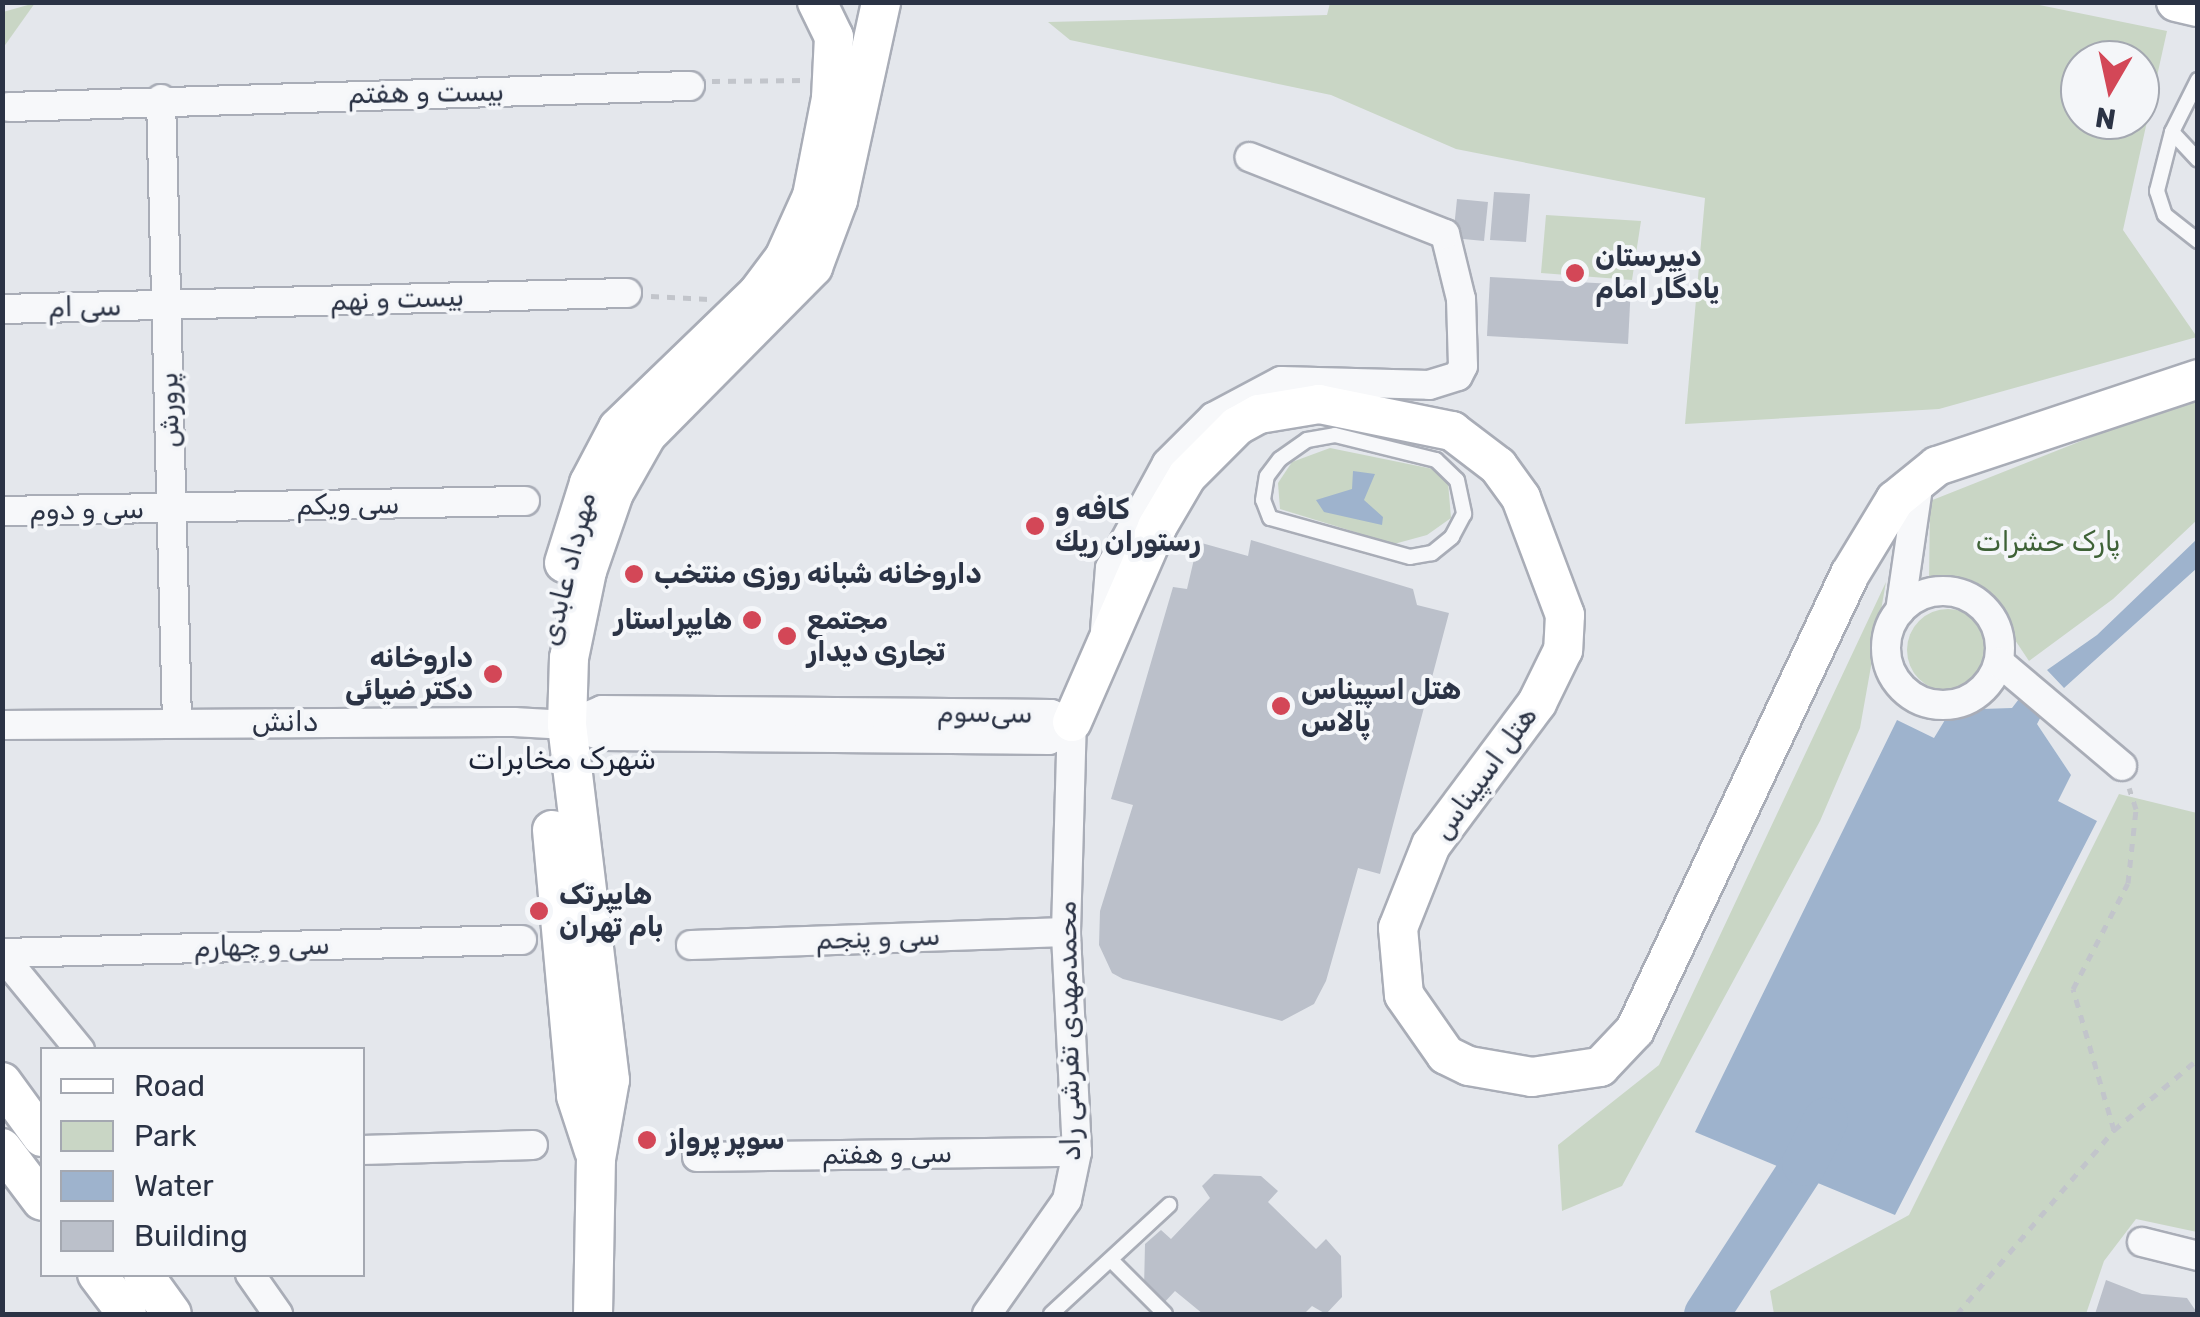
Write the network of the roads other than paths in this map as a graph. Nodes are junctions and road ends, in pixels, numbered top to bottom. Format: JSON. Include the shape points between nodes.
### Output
{"nodes":[{"id":1,"x":818,"y":2,"type":"edge"},
{"id":2,"x":881,"y":2,"type":"edge"},
{"id":3,"x":2176,"y":2,"type":"edge"},
{"id":4,"x":2198,"y":6,"type":"edge"},
{"id":5,"x":2197,"y":80,"type":"edge"},
{"id":6,"x":690,"y":86,"type":"dead end"},
{"id":7,"x":162,"y":99,"type":"junction"},
{"id":8,"x":9,"y":108,"type":"dead end"},
{"id":9,"x":2172,"y":132,"type":"junction"},
{"id":10,"x":1250,"y":157,"type":"dead end"},
{"id":11,"x":2198,"y":160,"type":"edge"},
{"id":12,"x":2198,"y":241,"type":"edge"},
{"id":13,"x":627,"y":293,"type":"road end"},
{"id":14,"x":166,"y":305,"type":"junction"},
{"id":15,"x":2,"y":308,"type":"edge"},
{"id":16,"x":2198,"y":380,"type":"edge"},
{"id":17,"x":1342,"y":421,"type":"junction"},
{"id":18,"x":1404,"y":432,"type":"junction"},
{"id":19,"x":1920,"y":480,"type":"junction"},
{"id":20,"x":525,"y":501,"type":"dead end"},
{"id":21,"x":172,"y":509,"type":"junction"},
{"id":22,"x":2,"y":511,"type":"edge"},
{"id":23,"x":1900,"y":611,"type":"junction"},
{"id":24,"x":1104,"y":646,"type":"junction"},
{"id":25,"x":1999,"y":662,"type":"junction"},
{"id":26,"x":177,"y":722,"type":"junction"},
{"id":27,"x":1072,"y":722,"type":"junction"},
{"id":28,"x":555,"y":724,"type":"junction"},
{"id":29,"x":2,"y":725,"type":"edge"},
{"id":30,"x":2122,"y":766,"type":"road end"},
{"id":31,"x":1066,"y":932,"type":"junction"},
{"id":32,"x":522,"y":940,"type":"dead end"},
{"id":33,"x":691,"y":945,"type":"dead end"},
{"id":34,"x":2,"y":954,"type":"edge"},
{"id":35,"x":78,"y":1047,"type":"edge"},
{"id":36,"x":2,"y":1082,"type":"edge"},
{"id":37,"x":40,"y":1134,"type":"edge"},
{"id":38,"x":533,"y":1145,"type":"dead end"},
{"id":39,"x":2,"y":1148,"type":"edge"},
{"id":40,"x":365,"y":1150,"type":"edge"},
{"id":41,"x":1077,"y":1152,"type":"junction"},
{"id":42,"x":697,"y":1157,"type":"dead end"},
{"id":43,"x":40,"y":1198,"type":"edge"},
{"id":44,"x":1169,"y":1206,"type":"dead end"},
{"id":45,"x":2142,"y":1242,"type":"dead end"},
{"id":46,"x":2198,"y":1256,"type":"edge"},
{"id":47,"x":1112,"y":1262,"type":"junction"},
{"id":48,"x":99,"y":1277,"type":"edge"},
{"id":49,"x":145,"y":1277,"type":"edge"},
{"id":50,"x":252,"y":1277,"type":"edge"},
{"id":51,"x":127,"y":1314,"type":"edge"},
{"id":52,"x":172,"y":1314,"type":"edge"},
{"id":53,"x":278,"y":1314,"type":"edge"},
{"id":54,"x":594,"y":1314,"type":"edge"},
{"id":55,"x":987,"y":1314,"type":"edge"},
{"id":56,"x":1052,"y":1314,"type":"edge"},
{"id":57,"x":1165,"y":1314,"type":"edge"}],
"edges":[{"from":1,"to":28,"type":"street","name":"مهرداد عابدی","via":[[834,36],[831,98],[812,196],[784,258],[757,294],[632,413],[589,483],[563,565],[545,660]]},
{"from":2,"to":28,"type":"street","name":"مهرداد عابدی","via":[[838,200],[813,267],[648,434],[614,494],[587,571]]},
{"from":3,"to":4,"type":"street"},
{"from":5,"to":9,"type":"lane"},
{"from":6,"to":7,"type":"street","name":"بیست و هفتم"},
{"from":7,"to":8,"type":"street","name":"بیست و هفتم"},
{"from":7,"to":14,"type":"street","name":"پرورش"},
{"from":9,"to":11,"type":"lane"},
{"from":9,"to":12,"type":"lane","via":[[2158,191],[2165,216]]},
{"from":10,"to":24,"type":"street","via":[[1445,234],[1462,299],[1463,366],[1458,376],[1430,386],[1281,381],[1213,417],[1167,462],[1110,568]]},
{"from":13,"to":14,"type":"street","name":"بیست و نهم"},
{"from":14,"to":15,"type":"street","name":"سی ام"},
{"from":14,"to":21,"type":"street","name":"پرورش"},
{"from":16,"to":19,"type":"street","name":"هتل اسپیناس","via":[[1937,466]]},
{"from":17,"to":18,"type":"street","name":"هتل اسپیناس"},
{"from":17,"to":18,"type":"lane","via":[[1280,459],[1267,476],[1263,500],[1270,518],[1410,557],[1432,552],[1464,514],[1457,480]]},
{"from":17,"to":24,"type":"street","name":"هتل اسپیناس","via":[[1259,414],[1213,446],[1158,527]]},
{"from":18,"to":19,"type":"street","name":"هتل اسپیناس","via":[[1452,430],[1498,466],[1522,498],[1565,615],[1550,680],[1431,845],[1398,928],[1404,995],[1446,1055],[1494,1075],[1600,1067],[1635,1030],[1850,574],[1896,500]]},
{"from":19,"to":23,"type":"street"},
{"from":20,"to":21,"type":"street","name":"سی ویکم"},
{"from":21,"to":22,"type":"street","name":"سی و دوم"},
{"from":21,"to":26,"type":"street","name":"پرورش"},
{"from":23,"to":25,"type":"street","via":[[1932,592],[1969,597],[1996,624]]},
{"from":23,"to":25,"type":"street","via":[[1890,627],[1888,664],[1909,694],[1944,705],[1978,694]]},
{"from":24,"to":27,"type":"street","name":"هتل اسپیناس"},
{"from":25,"to":30,"type":"street"},
{"from":26,"to":28,"type":"street","name":"دانش"},
{"from":26,"to":29,"type":"street","name":"دانش"},
{"from":27,"to":28,"type":"street","name":"سی‌سوم","via":[[1051,714],[602,710]]},
{"from":27,"to":31,"type":"street","name":"محمدمهدی تفرشی راد"},
{"from":28,"to":54,"type":"street","name":"مهرداد عابدی","via":[[569,778],[610,1080],[596,1159]]},
{"from":31,"to":33,"type":"street","name":"سی و پنجم"},
{"from":31,"to":41,"type":"street","name":"محمدمهدی تفرشی راد"},
{"from":32,"to":34,"type":"street","name":"سی و چهارم"},
{"from":34,"to":35,"type":"street"},
{"from":36,"to":37,"type":"street"},
{"from":38,"to":40,"type":"street"},
{"from":39,"to":43,"type":"street"},
{"from":41,"to":42,"type":"street","name":"سی و هفتم"},
{"from":41,"to":55,"type":"street","name":"محمدمهدی تفرشی راد","via":[[1066,1200]]},
{"from":44,"to":47,"type":"lane"},
{"from":45,"to":46,"type":"street"},
{"from":47,"to":56,"type":"lane"},
{"from":47,"to":57,"type":"lane"},
{"from":48,"to":51,"type":"street"},
{"from":49,"to":52,"type":"street"},
{"from":50,"to":53,"type":"street"}]}
